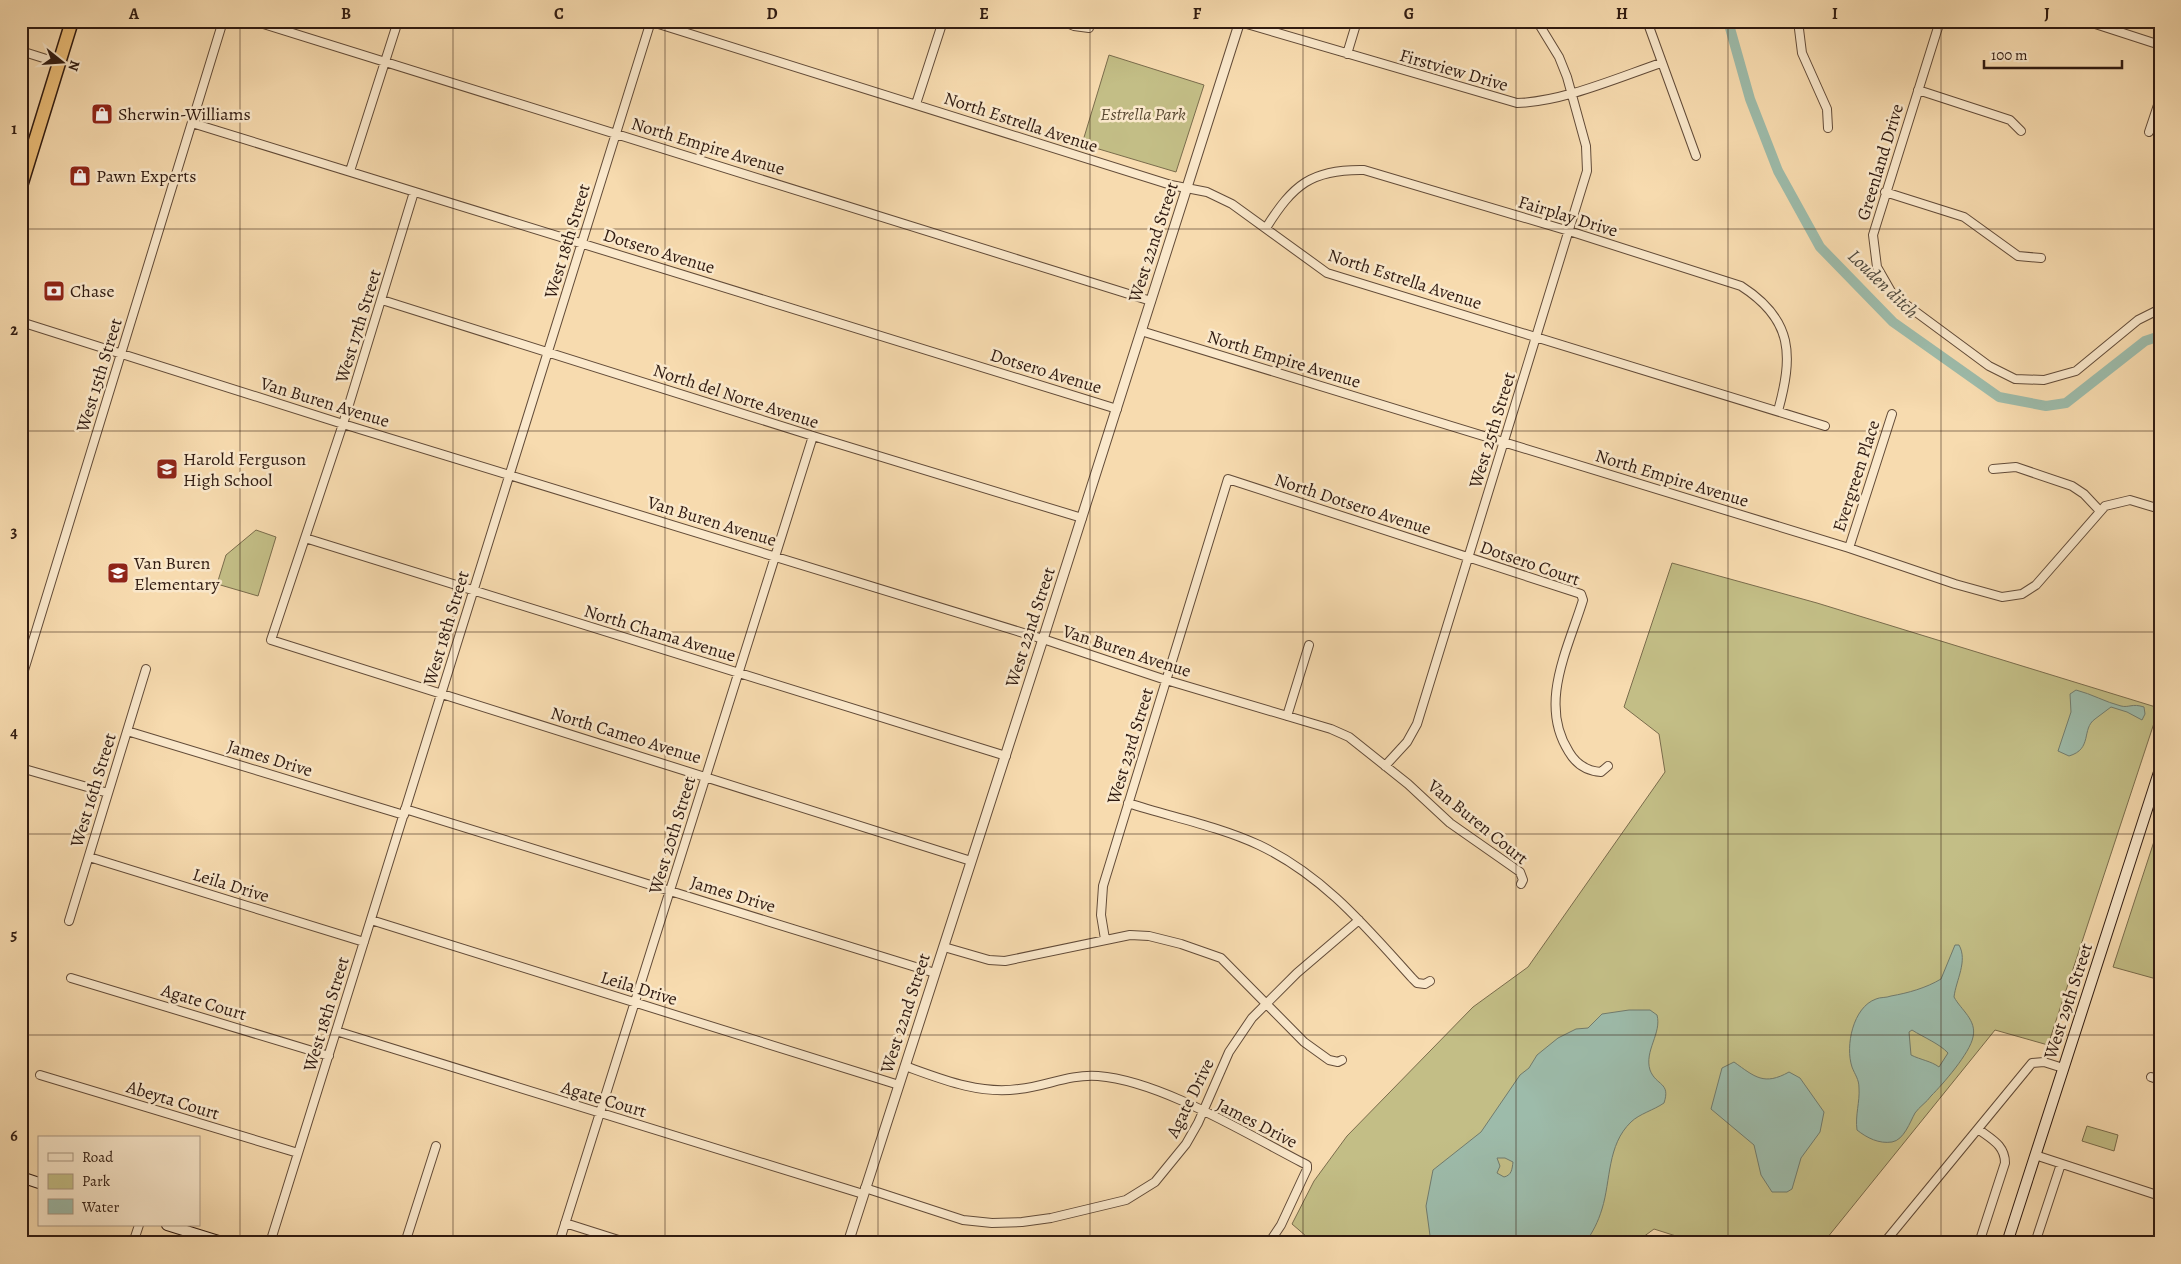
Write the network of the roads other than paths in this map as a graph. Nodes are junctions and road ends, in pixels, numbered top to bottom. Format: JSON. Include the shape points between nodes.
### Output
{"nodes":[{"id":1,"x":72,"y":21,"type":"edge"},
{"id":2,"x":222,"y":21,"type":"edge"},
{"id":3,"x":254,"y":21,"type":"edge"},
{"id":4,"x":398,"y":21,"type":"edge"},
{"id":5,"x":650,"y":21,"type":"edge"},
{"id":6,"x":943,"y":21,"type":"edge"},
{"id":7,"x":1062,"y":21,"type":"edge"},
{"id":8,"x":1357,"y":21,"type":"edge"},
{"id":9,"x":1537,"y":21,"type":"edge"},
{"id":10,"x":1647,"y":21,"type":"edge"},
{"id":11,"x":1798,"y":21,"type":"edge"},
{"id":12,"x":1940,"y":21,"type":"edge"},
{"id":13,"x":2086,"y":21,"type":"edge"},
{"id":14,"x":1240,"y":22,"type":"edge"},
{"id":15,"x":1089,"y":28,"type":"dead end"},
{"id":16,"x":2160,"y":45,"type":"edge"},
{"id":17,"x":21,"y":51,"type":"edge"},
{"id":18,"x":1347,"y":54,"type":"junction"},
{"id":19,"x":384,"y":62,"type":"junction"},
{"id":20,"x":59,"y":63,"type":"junction"},
{"id":21,"x":1661,"y":63,"type":"junction"},
{"id":22,"x":1918,"y":90,"type":"junction"},
{"id":23,"x":1571,"y":93,"type":"junction"},
{"id":24,"x":2160,"y":99,"type":"edge"},
{"id":25,"x":916,"y":104,"type":"junction"},
{"id":26,"x":192,"y":123,"type":"junction"},
{"id":27,"x":1828,"y":128,"type":"dead end"},
{"id":28,"x":2021,"y":131,"type":"dead end"},
{"id":29,"x":2149,"y":132,"type":"dead end"},
{"id":30,"x":616,"y":133,"type":"junction"},
{"id":31,"x":1696,"y":156,"type":"dead end"},
{"id":32,"x":350,"y":172,"type":"junction"},
{"id":33,"x":21,"y":186,"type":"edge"},
{"id":34,"x":1187,"y":187,"type":"junction"},
{"id":35,"x":414,"y":192,"type":"junction"},
{"id":36,"x":1885,"y":192,"type":"junction"},
{"id":37,"x":1266,"y":228,"type":"junction"},
{"id":38,"x":1569,"y":232,"type":"junction"},
{"id":39,"x":582,"y":242,"type":"junction"},
{"id":40,"x":2041,"y":258,"type":"dead end"},
{"id":41,"x":382,"y":300,"type":"junction"},
{"id":42,"x":1151,"y":301,"type":"junction"},
{"id":43,"x":2160,"y":309,"type":"edge"},
{"id":44,"x":21,"y":322,"type":"edge"},
{"id":45,"x":1141,"y":331,"type":"junction"},
{"id":46,"x":1536,"y":336,"type":"junction"},
{"id":47,"x":548,"y":352,"type":"junction"},
{"id":48,"x":121,"y":354,"type":"junction"},
{"id":49,"x":1117,"y":408,"type":"junction"},
{"id":50,"x":1778,"y":411,"type":"junction"},
{"id":51,"x":1892,"y":414,"type":"dead end"},
{"id":52,"x":343,"y":424,"type":"junction"},
{"id":53,"x":1825,"y":426,"type":"dead end"},
{"id":54,"x":812,"y":436,"type":"junction"},
{"id":55,"x":1505,"y":442,"type":"junction"},
{"id":56,"x":1993,"y":469,"type":"dead end"},
{"id":57,"x":510,"y":474,"type":"junction"},
{"id":58,"x":1228,"y":479,"type":"joint"},
{"id":59,"x":2160,"y":509,"type":"edge"},
{"id":60,"x":2099,"y":510,"type":"junction"},
{"id":61,"x":1082,"y":518,"type":"junction"},
{"id":62,"x":305,"y":538,"type":"junction"},
{"id":63,"x":1849,"y":548,"type":"junction"},
{"id":64,"x":775,"y":557,"type":"junction"},
{"id":65,"x":1468,"y":557,"type":"junction"},
{"id":66,"x":474,"y":591,"type":"junction"},
{"id":67,"x":1044,"y":639,"type":"junction"},
{"id":68,"x":272,"y":640,"type":"joint"},
{"id":69,"x":1309,"y":645,"type":"dead end"},
{"id":70,"x":146,"y":669,"type":"dead end"},
{"id":71,"x":738,"y":673,"type":"junction"},
{"id":72,"x":21,"y":680,"type":"edge"},
{"id":73,"x":1166,"y":680,"type":"junction"},
{"id":74,"x":442,"y":694,"type":"junction"},
{"id":75,"x":1287,"y":716,"type":"junction"},
{"id":76,"x":127,"y":731,"type":"junction"},
{"id":77,"x":1006,"y":756,"type":"junction"},
{"id":78,"x":1385,"y":766,"type":"junction"},
{"id":79,"x":1608,"y":766,"type":"dead end"},
{"id":80,"x":21,"y":768,"type":"edge"},
{"id":81,"x":2160,"y":769,"type":"edge"},
{"id":82,"x":706,"y":776,"type":"junction"},
{"id":83,"x":108,"y":793,"type":"junction"},
{"id":84,"x":1128,"y":803,"type":"junction"},
{"id":85,"x":405,"y":812,"type":"junction"},
{"id":86,"x":89,"y":857,"type":"junction"},
{"id":87,"x":971,"y":861,"type":"junction"},
{"id":88,"x":1521,"y":884,"type":"dead end"},
{"id":89,"x":670,"y":890,"type":"junction"},
{"id":90,"x":371,"y":920,"type":"junction"},
{"id":91,"x":1359,"y":920,"type":"junction"},
{"id":92,"x":69,"y":921,"type":"dead end"},
{"id":93,"x":1105,"y":939,"type":"junction"},
{"id":94,"x":364,"y":942,"type":"junction"},
{"id":95,"x":944,"y":947,"type":"junction"},
{"id":96,"x":936,"y":973,"type":"junction"},
{"id":97,"x":71,"y":978,"type":"dead end"},
{"id":98,"x":1430,"y":981,"type":"dead end"},
{"id":99,"x":635,"y":1002,"type":"junction"},
{"id":100,"x":1267,"y":1003,"type":"junction"},
{"id":101,"x":336,"y":1031,"type":"junction"},
{"id":102,"x":329,"y":1056,"type":"junction"},
{"id":103,"x":1342,"y":1060,"type":"dead end"},
{"id":104,"x":905,"y":1066,"type":"junction"},
{"id":105,"x":2063,"y":1068,"type":"junction"},
{"id":106,"x":40,"y":1075,"type":"dead end"},
{"id":107,"x":2151,"y":1077,"type":"dead end"},
{"id":108,"x":2160,"y":1080,"type":"edge"},
{"id":109,"x":899,"y":1085,"type":"junction"},
{"id":110,"x":1203,"y":1112,"type":"junction"},
{"id":111,"x":600,"y":1113,"type":"junction"},
{"id":112,"x":1978,"y":1129,"type":"junction"},
{"id":113,"x":436,"y":1146,"type":"dead end"},
{"id":114,"x":298,"y":1153,"type":"junction"},
{"id":115,"x":2035,"y":1155,"type":"junction"},
{"id":116,"x":2061,"y":1164,"type":"junction"},
{"id":117,"x":21,"y":1177,"type":"edge"},
{"id":118,"x":38,"y":1183,"type":"edge"},
{"id":119,"x":864,"y":1191,"type":"junction"},
{"id":120,"x":2160,"y":1196,"type":"edge"},
{"id":121,"x":565,"y":1223,"type":"junction"},
{"id":122,"x":140,"y":1226,"type":"edge"},
{"id":123,"x":170,"y":1226,"type":"edge"},
{"id":124,"x":132,"y":1243,"type":"edge"},
{"id":125,"x":225,"y":1243,"type":"edge"},
{"id":126,"x":270,"y":1243,"type":"edge"},
{"id":127,"x":405,"y":1243,"type":"edge"},
{"id":128,"x":559,"y":1243,"type":"edge"},
{"id":129,"x":628,"y":1243,"type":"edge"},
{"id":130,"x":848,"y":1243,"type":"edge"},
{"id":131,"x":1269,"y":1243,"type":"edge"},
{"id":132,"x":1884,"y":1243,"type":"edge"},
{"id":133,"x":1979,"y":1243,"type":"edge"},
{"id":134,"x":2008,"y":1243,"type":"edge"},
{"id":135,"x":2035,"y":1243,"type":"edge"}],
"edges":[{"from":1,"to":20,"type":"highway"},
{"from":2,"to":26,"type":"street","name":"West 15th Street"},
{"from":3,"to":19,"type":"street","name":"North Empire Avenue"},
{"from":4,"to":19,"type":"street"},
{"from":5,"to":25,"type":"street","name":"North Estrella Avenue"},
{"from":5,"to":30,"type":"street","name":"West 18th Street"},
{"from":6,"to":25,"type":"street"},
{"from":7,"to":15,"type":"street"},
{"from":8,"to":18,"type":"street"},
{"from":9,"to":23,"type":"street","name":"West 25th Street","via":[[1563,64]]},
{"from":10,"to":21,"type":"street"},
{"from":11,"to":27,"type":"street","via":[[1802,53],[1826,109]]},
{"from":12,"to":22,"type":"street","name":"Greenland Drive"},
{"from":13,"to":16,"type":"street"},
{"from":14,"to":18,"type":"street","name":"Firstview Drive"},
{"from":14,"to":34,"type":"street","name":"West 22nd Street"},
{"from":17,"to":20,"type":"street"},
{"from":18,"to":23,"type":"street","name":"Firstview Drive","via":[[1517,103],[1532,103]]},
{"from":19,"to":30,"type":"street","name":"North Empire Avenue"},
{"from":19,"to":32,"type":"street"},
{"from":20,"to":33,"type":"highway"},
{"from":21,"to":23,"type":"street","name":"Firstview Drive"},
{"from":21,"to":31,"type":"street"},
{"from":22,"to":28,"type":"street","via":[[2010,120]]},
{"from":22,"to":36,"type":"street","name":"Greenland Drive"},
{"from":23,"to":38,"type":"street","name":"West 25th Street","via":[[1586,146],[1587,162]]},
{"from":24,"to":29,"type":"street"},
{"from":25,"to":34,"type":"street","name":"North Estrella Avenue","via":[[1174,186]]},
{"from":26,"to":32,"type":"street","name":"Dotsero Avenue"},
{"from":26,"to":48,"type":"street","name":"West 15th Street"},
{"from":30,"to":39,"type":"street","name":"West 18th Street"},
{"from":30,"to":42,"type":"street","name":"North Empire Avenue"},
{"from":32,"to":35,"type":"street","name":"Dotsero Avenue"},
{"from":34,"to":37,"type":"street","name":"North Estrella Avenue","via":[[1218,196]]},
{"from":34,"to":42,"type":"street","name":"West 22nd Street"},
{"from":35,"to":39,"type":"street","name":"Dotsero Avenue"},
{"from":35,"to":41,"type":"street","name":"West 17th Street"},
{"from":36,"to":40,"type":"street","via":[[1964,217],[2018,256]]},
{"from":36,"to":43,"type":"street","name":"Greenland Drive","via":[[1873,235],[1876,260],[1883,279],[1894,295],[1916,314],[2004,374],[2037,381],[2068,374],[2138,320]]},
{"from":37,"to":38,"type":"street","name":"Fairplay Drive","via":[[1281,204],[1302,184],[1316,176],[1364,170]]},
{"from":37,"to":46,"type":"street","name":"North Estrella Avenue","via":[[1327,273]]},
{"from":38,"to":46,"type":"street","name":"West 25th Street"},
{"from":38,"to":50,"type":"street","name":"Fairplay Drive","via":[[1741,286],[1753,294],[1773,314],[1788,352],[1787,374]]},
{"from":39,"to":47,"type":"street","name":"West 18th Street"},
{"from":39,"to":49,"type":"street","name":"Dotsero Avenue"},
{"from":41,"to":47,"type":"street","name":"North del Norte Avenue"},
{"from":41,"to":52,"type":"street","name":"West 17th Street"},
{"from":42,"to":45,"type":"street","name":"West 22nd Street"},
{"from":44,"to":48,"type":"street","name":"Van Buren Avenue"},
{"from":45,"to":49,"type":"street","name":"West 22nd Street"},
{"from":45,"to":55,"type":"street","name":"North Empire Avenue"},
{"from":46,"to":50,"type":"street","name":"North Estrella Avenue"},
{"from":46,"to":55,"type":"street","name":"West 25th Street"},
{"from":47,"to":54,"type":"street","name":"North del Norte Avenue"},
{"from":47,"to":57,"type":"street","name":"West 18th Street"},
{"from":48,"to":52,"type":"street","name":"Van Buren Avenue"},
{"from":48,"to":72,"type":"street","name":"West 15th Street"},
{"from":49,"to":61,"type":"street","name":"West 22nd Street"},
{"from":50,"to":53,"type":"street","name":"North Estrella Avenue"},
{"from":51,"to":63,"type":"street","name":"Evergreen Place"},
{"from":52,"to":57,"type":"street","name":"Van Buren Avenue"},
{"from":52,"to":62,"type":"street","name":"West 17th Street"},
{"from":54,"to":61,"type":"street","name":"North del Norte Avenue"},
{"from":54,"to":64,"type":"street","name":"West 20th Street"},
{"from":55,"to":63,"type":"street","name":"North Empire Avenue"},
{"from":55,"to":65,"type":"street","name":"West 25th Street"},
{"from":56,"to":60,"type":"street","via":[[2016,467],[2072,486]]},
{"from":57,"to":64,"type":"street","name":"Van Buren Avenue"},
{"from":57,"to":66,"type":"street","name":"West 18th Street"},
{"from":58,"to":65,"type":"street","name":"North Dotsero Avenue"},
{"from":58,"to":73,"type":"street","name":"West 23rd Street"},
{"from":59,"to":60,"type":"street","via":[[2130,500]]},
{"from":60,"to":63,"type":"street","name":"North Empire Avenue","via":[[2036,585],[2014,597],[1974,590]]},
{"from":61,"to":67,"type":"street","name":"West 22nd Street"},
{"from":62,"to":66,"type":"street","name":"North Chama Avenue"},
{"from":62,"to":68,"type":"street","name":"West 17th Street"},
{"from":64,"to":67,"type":"street","name":"Van Buren Avenue"},
{"from":64,"to":71,"type":"street","name":"West 20th Street"},
{"from":65,"to":78,"type":"street","name":"West 25th Street","via":[[1414,729],[1400,751]]},
{"from":65,"to":79,"type":"street","name":"Dotsero Court","via":[[1583,597],[1557,681],[1554,706],[1566,747],[1577,761],[1596,772]]},
{"from":66,"to":71,"type":"street","name":"North Chama Avenue"},
{"from":66,"to":74,"type":"street","name":"West 18th Street"},
{"from":67,"to":73,"type":"street","name":"Van Buren Avenue"},
{"from":67,"to":77,"type":"street","name":"West 22nd Street"},
{"from":68,"to":74,"type":"street","name":"North Cameo Avenue"},
{"from":69,"to":75,"type":"street"},
{"from":70,"to":76,"type":"street","name":"West 16th Street"},
{"from":71,"to":77,"type":"street","name":"North Chama Avenue"},
{"from":71,"to":82,"type":"street","name":"West 20th Street"},
{"from":73,"to":75,"type":"street","name":"Van Buren Avenue"},
{"from":73,"to":84,"type":"street","name":"West 23rd Street"},
{"from":74,"to":82,"type":"street","name":"North Cameo Avenue"},
{"from":74,"to":85,"type":"street","name":"West 18th Street"},
{"from":75,"to":78,"type":"street","name":"Van Buren Avenue","via":[[1342,733]]},
{"from":76,"to":83,"type":"street","name":"West 16th Street"},
{"from":76,"to":85,"type":"street","name":"James Drive"},
{"from":77,"to":87,"type":"street","name":"West 22nd Street"},
{"from":78,"to":88,"type":"street","name":"Van Buren Court","via":[[1450,823],[1520,872]]},
{"from":80,"to":83,"type":"street"},
{"from":81,"to":105,"type":"main road","name":"West 29th Street"},
{"from":82,"to":87,"type":"street","name":"North Cameo Avenue"},
{"from":82,"to":89,"type":"street","name":"West 20th Street"},
{"from":83,"to":86,"type":"street","name":"West 16th Street"},
{"from":84,"to":91,"type":"street","via":[[1266,848],[1325,887]]},
{"from":84,"to":93,"type":"street","name":"West 23rd Street","via":[[1103,886],[1101,915]]},
{"from":85,"to":89,"type":"street","name":"James Drive"},
{"from":85,"to":90,"type":"street","name":"West 18th Street"},
{"from":86,"to":92,"type":"street","name":"West 16th Street"},
{"from":86,"to":94,"type":"street","name":"Leila Drive"},
{"from":87,"to":95,"type":"street","name":"West 22nd Street"},
{"from":89,"to":96,"type":"street","name":"James Drive"},
{"from":89,"to":99,"type":"street","name":"West 20th Street"},
{"from":90,"to":94,"type":"street","name":"West 18th Street"},
{"from":90,"to":99,"type":"street","name":"Leila Drive"},
{"from":91,"to":98,"type":"street","via":[[1417,983]]},
{"from":91,"to":100,"type":"street","name":"Agate Drive"},
{"from":93,"to":95,"type":"street","via":[[1005,961]]},
{"from":93,"to":100,"type":"street","via":[[1149,936],[1214,954],[1230,965]]},
{"from":94,"to":101,"type":"street","name":"West 18th Street"},
{"from":95,"to":96,"type":"street","name":"West 22nd Street"},
{"from":96,"to":104,"type":"street","name":"West 22nd Street"},
{"from":97,"to":102,"type":"street","name":"Agate Court"},
{"from":99,"to":109,"type":"street","name":"Leila Drive"},
{"from":99,"to":111,"type":"street","name":"West 20th Street"},
{"from":100,"to":103,"type":"street","via":[[1288,1027],[1322,1056],[1334,1062]]},
{"from":100,"to":110,"type":"street","name":"Agate Drive","via":[[1234,1043]]},
{"from":101,"to":102,"type":"street","name":"West 18th Street"},
{"from":101,"to":111,"type":"street","name":"Agate Court"},
{"from":102,"to":114,"type":"street","name":"West 18th Street"},
{"from":104,"to":109,"type":"street","name":"West 22nd Street"},
{"from":104,"to":110,"type":"street","name":"James Drive","via":[[949,1081],[995,1091],[1020,1090],[1068,1077],[1111,1078],[1142,1086]]},
{"from":105,"to":112,"type":"street","via":[[2044,1062],[2032,1064]]},
{"from":105,"to":115,"type":"main road","name":"West 29th Street"},
{"from":106,"to":114,"type":"street","name":"Abeyta Court"},
{"from":107,"to":108,"type":"street"},
{"from":109,"to":119,"type":"street","name":"West 22nd Street"},
{"from":110,"to":119,"type":"street","name":"Agate Drive","via":[[1186,1144],[1155,1182],[1126,1200],[1050,1218],[1022,1222],[969,1221]]},
{"from":110,"to":131,"type":"street","name":"James Drive","via":[[1307,1165],[1281,1225]]},
{"from":111,"to":119,"type":"street","name":"Agate Court"},
{"from":111,"to":121,"type":"street","name":"West 20th Street"},
{"from":112,"to":132,"type":"street"},
{"from":112,"to":133,"type":"street","via":[[2005,1153],[2005,1163]]},
{"from":113,"to":127,"type":"street"},
{"from":114,"to":126,"type":"street","name":"West 18th Street"},
{"from":115,"to":116,"type":"street"},
{"from":115,"to":134,"type":"main road","name":"West 29th Street"},
{"from":116,"to":120,"type":"street"},
{"from":116,"to":135,"type":"street"},
{"from":117,"to":118,"type":"main road"},
{"from":119,"to":130,"type":"street","name":"West 22nd Street"},
{"from":121,"to":128,"type":"street","name":"West 20th Street"},
{"from":121,"to":129,"type":"street"},
{"from":122,"to":124,"type":"street"},
{"from":123,"to":125,"type":"main road"}]}
